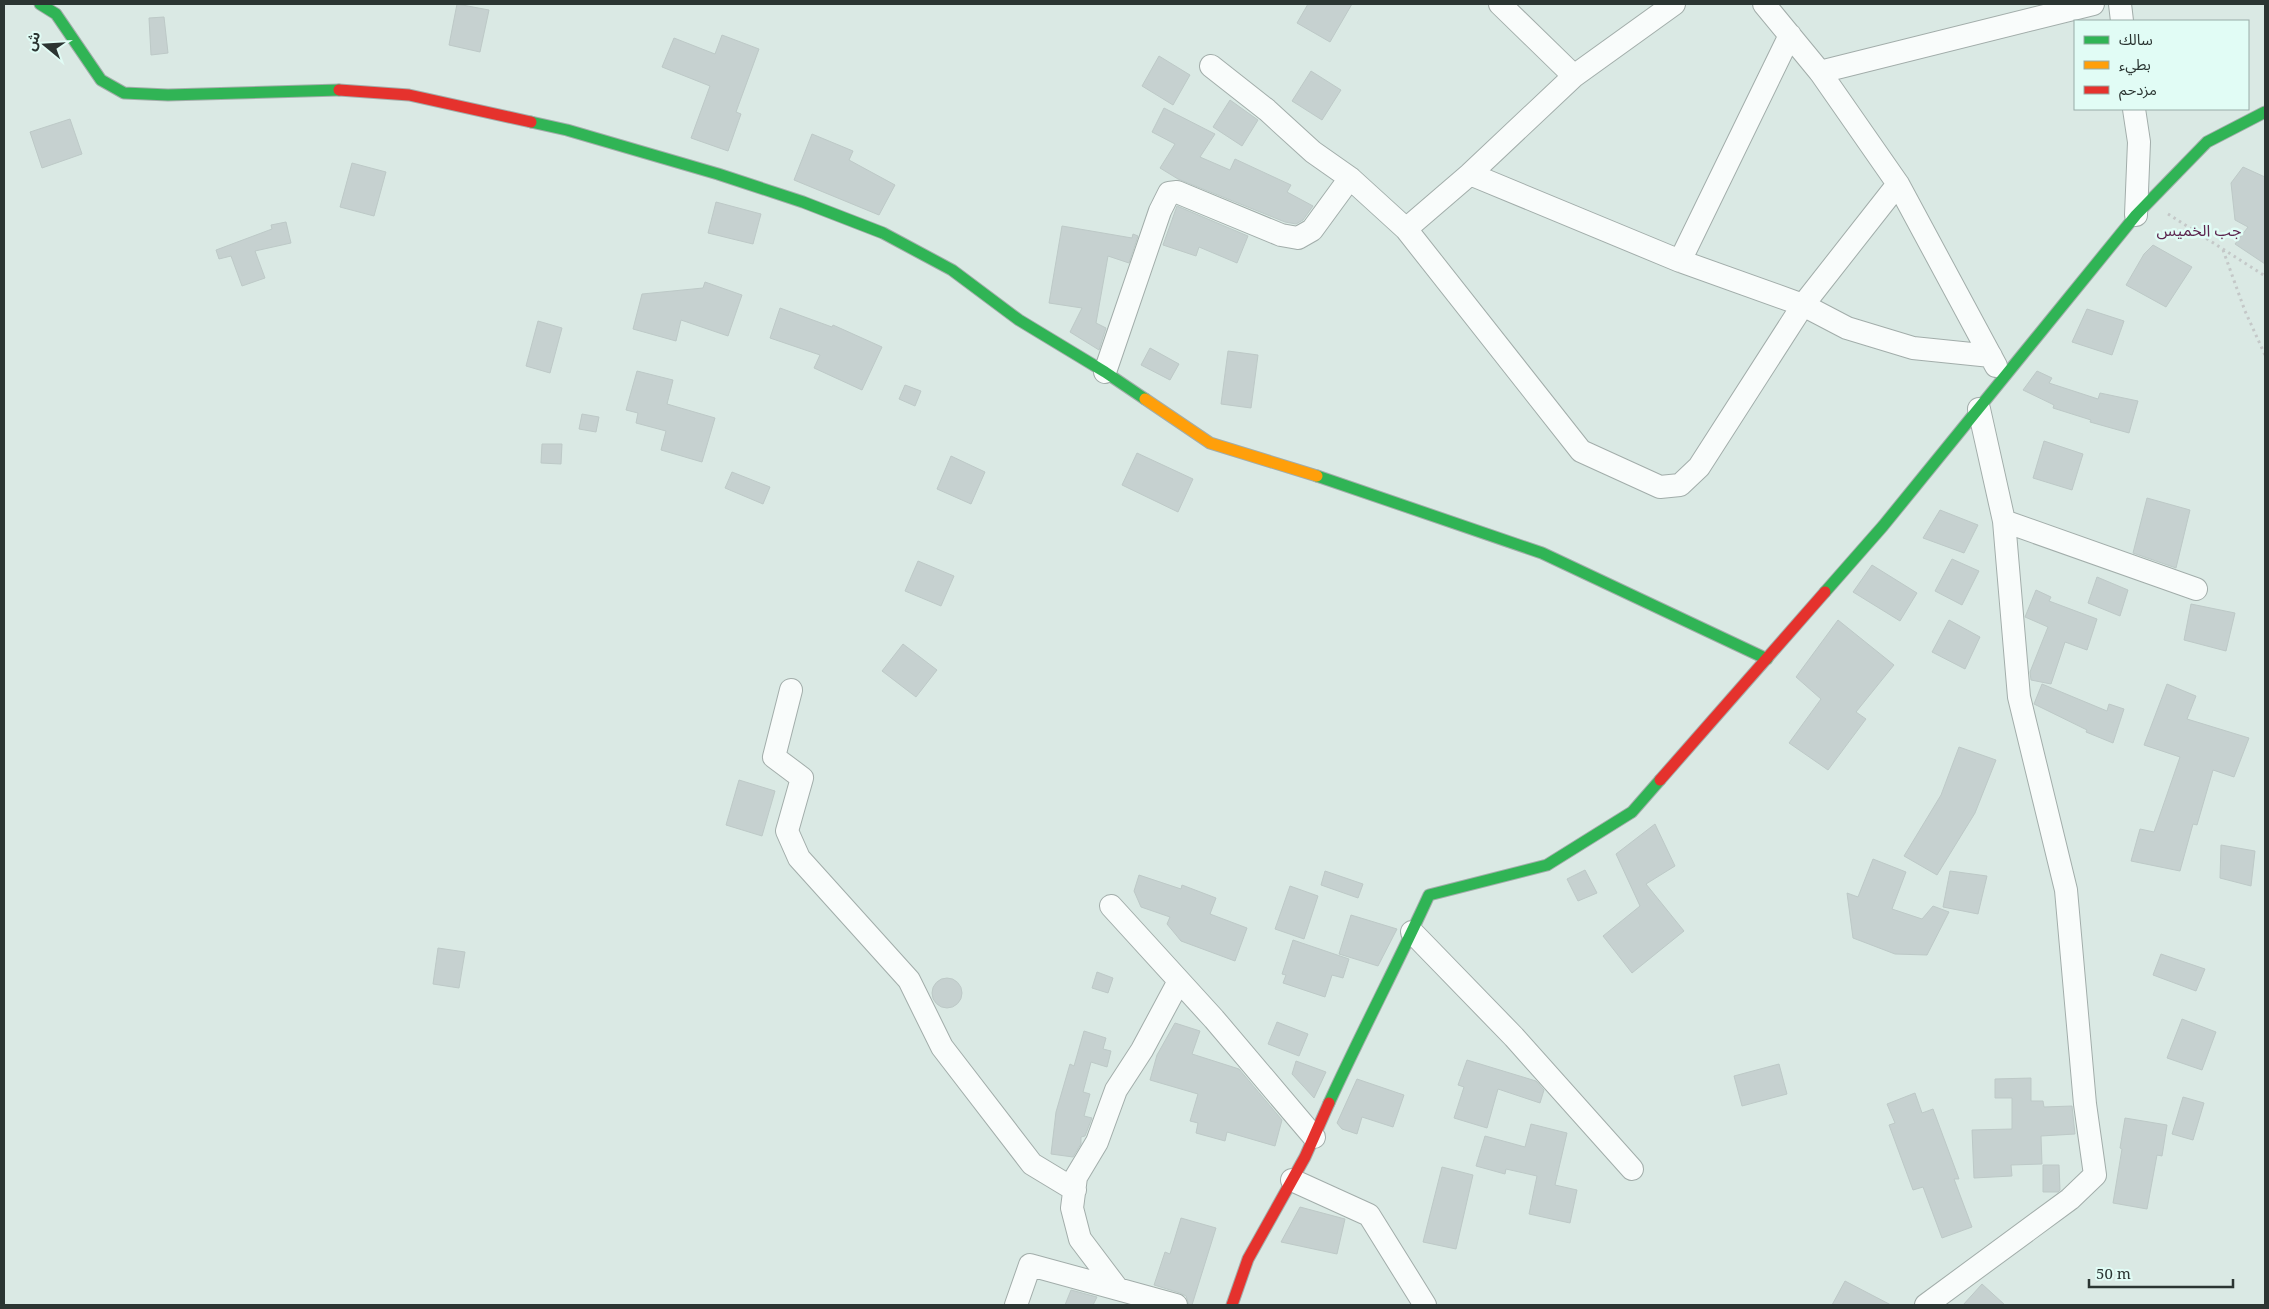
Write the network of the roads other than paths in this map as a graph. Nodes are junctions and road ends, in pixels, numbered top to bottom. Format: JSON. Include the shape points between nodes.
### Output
{"nodes":[{"id":1,"x":40,"y":4,"type":"edge"},
{"id":2,"x":1500,"y":4,"type":"edge"},
{"id":3,"x":1674,"y":4,"type":"edge"},
{"id":4,"x":1764,"y":4,"type":"edge"},
{"id":5,"x":2093,"y":4,"type":"edge"},
{"id":6,"x":2120,"y":4,"type":"edge"},
{"id":7,"x":2122,"y":20,"type":"edge"},
{"id":8,"x":1790,"y":35,"type":"junction"},
{"id":9,"x":1211,"y":66,"type":"dead end"},
{"id":10,"x":1820,"y":72,"type":"junction"},
{"id":11,"x":1574,"y":76,"type":"junction"},
{"id":12,"x":2134,"y":110,"type":"edge"},
{"id":13,"x":2265,"y":112,"type":"edge"},
{"id":14,"x":1470,"y":174,"type":"junction"},
{"id":15,"x":1350,"y":178,"type":"junction"},
{"id":16,"x":1898,"y":184,"type":"junction"},
{"id":17,"x":2143,"y":208,"type":"junction"},
{"id":18,"x":1406,"y":229,"type":"junction"},
{"id":19,"x":1680,"y":262,"type":"junction"},
{"id":20,"x":1803,"y":305,"type":"junction"},
{"id":21,"x":1991,"y":356,"type":"junction"},
{"id":22,"x":1105,"y":372,"type":"junction"},
{"id":23,"x":2003,"y":379,"type":"junction"},
{"id":24,"x":1978,"y":409,"type":"junction"},
{"id":25,"x":2004,"y":521,"type":"junction"},
{"id":26,"x":2196,"y":589,"type":"dead end"},
{"id":27,"x":1767,"y":659,"type":"junction"},
{"id":28,"x":791,"y":690,"type":"dead end"},
{"id":29,"x":1111,"y":906,"type":"dead end"},
{"id":30,"x":1412,"y":932,"type":"junction"},
{"id":31,"x":1179,"y":981,"type":"junction"},
{"id":32,"x":1314,"y":1136,"type":"junction"},
{"id":33,"x":1632,"y":1169,"type":"dead end"},
{"id":34,"x":1292,"y":1180,"type":"junction"},
{"id":35,"x":1075,"y":1190,"type":"junction"},
{"id":36,"x":1117,"y":1288,"type":"junction"},
{"id":37,"x":1016,"y":1305,"type":"edge"},
{"id":38,"x":1176,"y":1305,"type":"edge"},
{"id":39,"x":1232,"y":1305,"type":"edge"},
{"id":40,"x":1425,"y":1305,"type":"edge"},
{"id":41,"x":1926,"y":1305,"type":"edge"}],
"edges":[{"from":1,"to":22,"type":"street","via":[[56,14],[101,80],[124,92],[168,95],[324,89],[409,96],[567,130],[803,202],[884,233],[952,270],[1019,320]]},
{"from":2,"to":11,"type":"street"},
{"from":3,"to":11,"type":"street"},
{"from":4,"to":8,"type":"street"},
{"from":5,"to":10,"type":"street"},
{"from":6,"to":7,"type":"street"},
{"from":8,"to":10,"type":"street"},
{"from":8,"to":19,"type":"street"},
{"from":9,"to":15,"type":"street","via":[[1313,152]]},
{"from":10,"to":16,"type":"street"},
{"from":11,"to":14,"type":"street"},
{"from":12,"to":17,"type":"street"},
{"from":13,"to":17,"type":"street","via":[[2207,142]]},
{"from":14,"to":18,"type":"street"},
{"from":14,"to":19,"type":"street"},
{"from":15,"to":18,"type":"street"},
{"from":15,"to":22,"type":"street","via":[[1312,230],[1298,238],[1281,235],[1177,192],[1169,193]]},
{"from":16,"to":20,"type":"street"},
{"from":16,"to":21,"type":"street"},
{"from":17,"to":23,"type":"street"},
{"from":18,"to":20,"type":"street","via":[[1581,451],[1660,487],[1680,485],[1699,467]]},
{"from":19,"to":20,"type":"street"},
{"from":20,"to":21,"type":"street","via":[[1847,328],[1913,348]]},
{"from":21,"to":23,"type":"street"},
{"from":22,"to":27,"type":"street","via":[[1210,443],[1542,553]]},
{"from":23,"to":24,"type":"street"},
{"from":24,"to":25,"type":"street"},
{"from":24,"to":27,"type":"street","via":[[1883,526]]},
{"from":25,"to":26,"type":"street"},
{"from":25,"to":41,"type":"street","via":[[2019,697],[2066,890],[2085,1104],[2095,1175],[2070,1199]]},
{"from":27,"to":30,"type":"street","via":[[1632,812],[1547,865],[1429,895]]},
{"from":28,"to":35,"type":"street","via":[[774,757],[802,778],[787,831],[799,858],[909,980],[942,1047],[1032,1164]]},
{"from":29,"to":31,"type":"street"},
{"from":30,"to":32,"type":"street","via":[[1360,1034]]},
{"from":30,"to":33,"type":"street","via":[[1514,1037]]},
{"from":31,"to":32,"type":"street"},
{"from":31,"to":35,"type":"street","via":[[1116,1090],[1097,1142],[1076,1177]]},
{"from":32,"to":34,"type":"street"},
{"from":34,"to":39,"type":"street","via":[[1248,1259]]},
{"from":34,"to":40,"type":"street","via":[[1369,1214]]},
{"from":35,"to":36,"type":"street","via":[[1072,1208],[1080,1239]]},
{"from":36,"to":37,"type":"street","via":[[1030,1265]]},
{"from":36,"to":38,"type":"street"}]}
